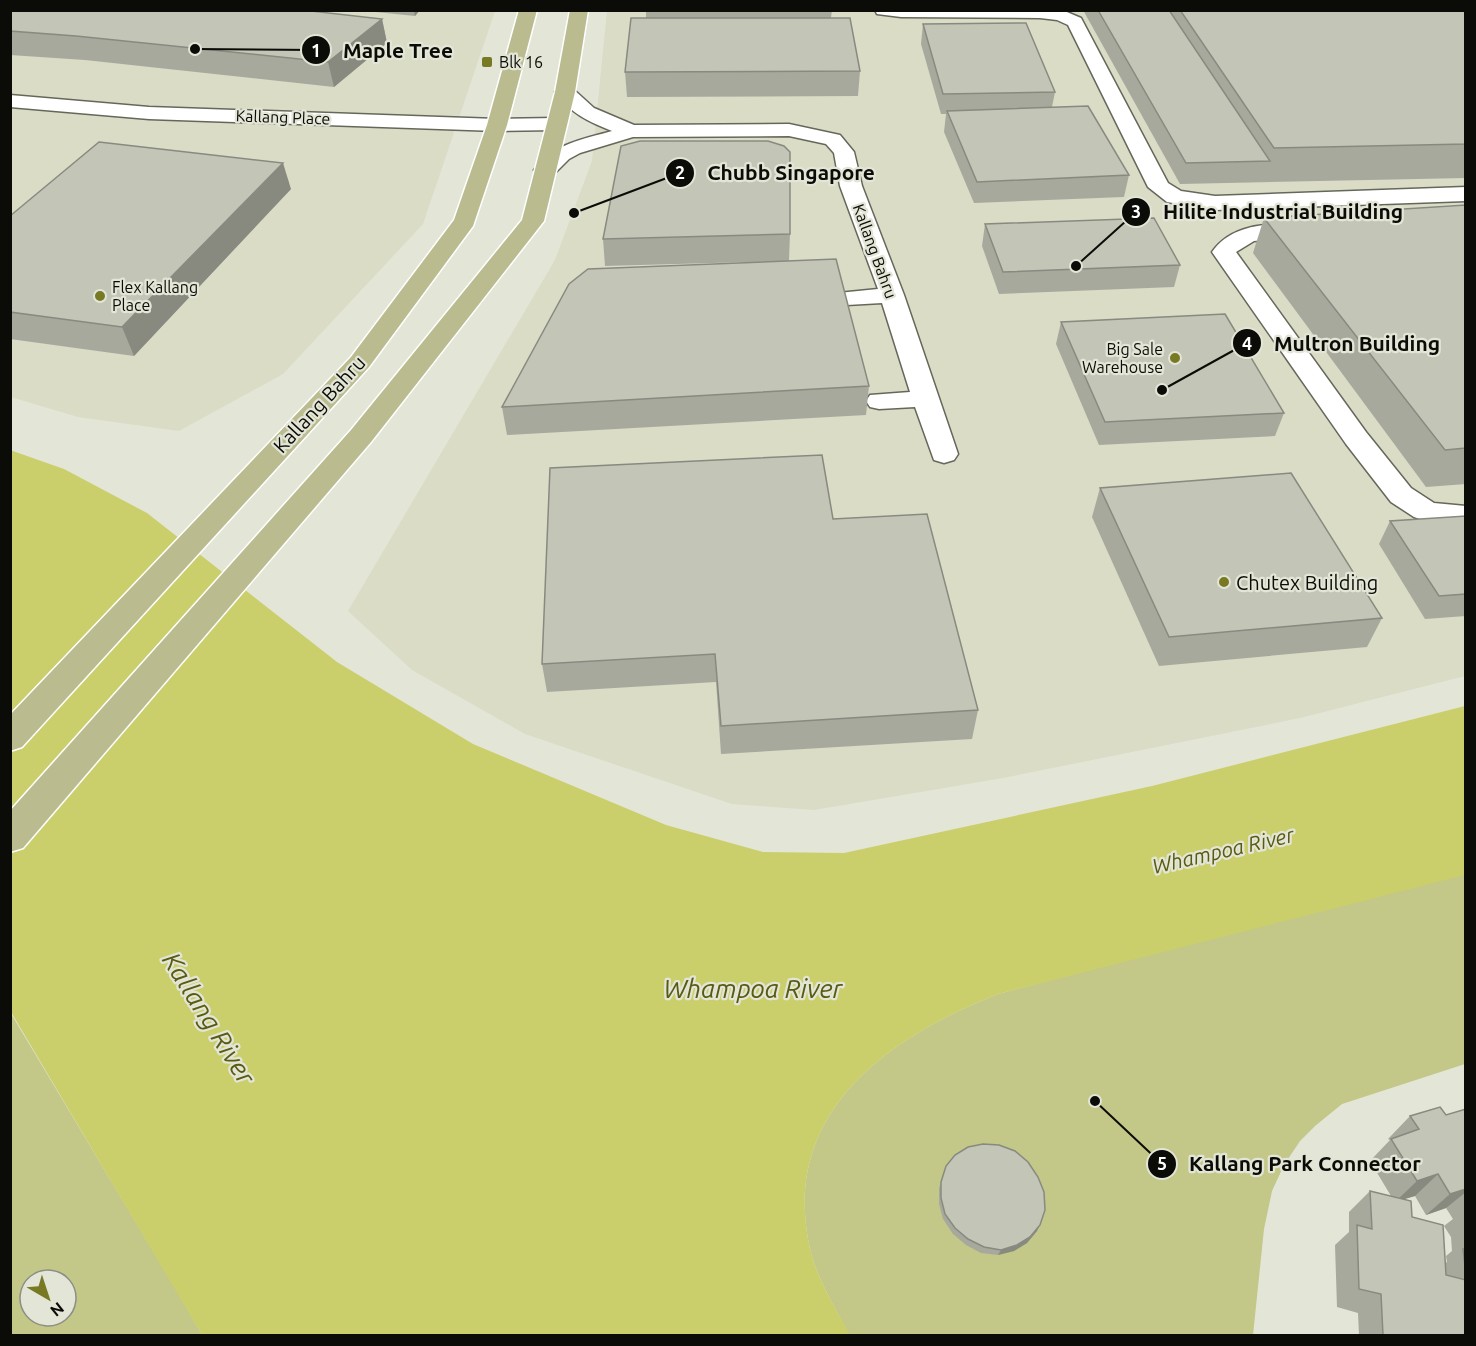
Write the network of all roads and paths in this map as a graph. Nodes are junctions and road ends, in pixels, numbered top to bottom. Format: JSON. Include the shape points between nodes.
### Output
{"nodes":[{"id":1,"x":528,"y":10,"type":"edge"},
{"id":2,"x":579,"y":10,"type":"edge"},
{"id":3,"x":883,"y":10,"type":"edge"},
{"id":4,"x":566,"y":92,"type":"junction"},
{"id":5,"x":10,"y":101,"type":"edge"},
{"id":6,"x":555,"y":124,"type":"junction"},
{"id":7,"x":497,"y":125,"type":"junction"},
{"id":8,"x":632,"y":131,"type":"junction"},
{"id":9,"x":545,"y":170,"type":"junction"},
{"id":10,"x":1466,"y":194,"type":"edge"},
{"id":11,"x":1331,"y":229,"type":"edge"},
{"id":12,"x":892,"y":295,"type":"junction"},
{"id":13,"x":847,"y":297,"type":"edge"},
{"id":14,"x":927,"y":399,"type":"junction"},
{"id":15,"x":879,"y":400,"type":"dead end"},
{"id":16,"x":944,"y":454,"type":"dead end"},
{"id":17,"x":1466,"y":516,"type":"edge"},
{"id":18,"x":10,"y":738,"type":"edge"},
{"id":19,"x":10,"y":837,"type":"edge"}],
"edges":[{"from":1,"to":7,"type":"main road","name":"Kallang Bahru"},
{"from":2,"to":4,"type":"main road"},
{"from":3,"to":10,"type":"street","via":[[1040,12],[1070,18],[1159,187],[1175,197],[1215,203]]},
{"from":4,"to":6,"type":"main road"},
{"from":4,"to":8,"type":"street","name":"Kallang Bahru","via":[[578,108]]},
{"from":5,"to":7,"type":"street","name":"Kallang Place","via":[[130,112]]},
{"from":6,"to":7,"type":"street","name":"Kallang Place"},
{"from":6,"to":9,"type":"main road"},
{"from":7,"to":18,"type":"main road","name":"Kallang Bahru","via":[[465,221],[360,362]]},
{"from":8,"to":9,"type":"street","name":"Kallang Bahru","via":[[573,149]]},
{"from":8,"to":12,"type":"street","name":"Kallang Bahru","via":[[789,130],[833,139],[844,152],[851,186]]},
{"from":9,"to":19,"type":"main road","via":[[533,221],[361,436]]},
{"from":11,"to":17,"type":"street","via":[[1249,235],[1232,242],[1224,252],[1401,495],[1439,515]]},
{"from":12,"to":13,"type":"street"},
{"from":12,"to":14,"type":"street","name":"Kallang Bahru"},
{"from":14,"to":15,"type":"street"},
{"from":14,"to":16,"type":"street","name":"Kallang Bahru"}]}
